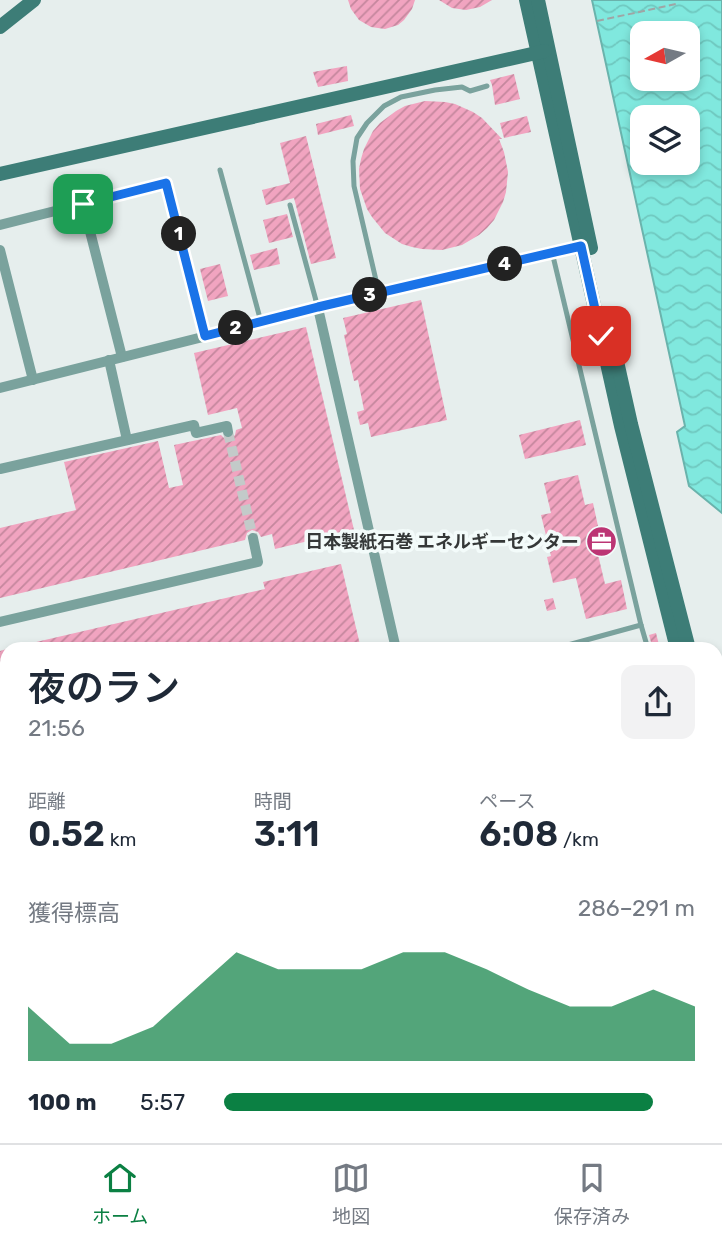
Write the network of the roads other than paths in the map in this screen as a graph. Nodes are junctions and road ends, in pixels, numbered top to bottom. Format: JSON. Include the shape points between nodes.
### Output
{"nodes":[{"id":1,"x":34,"y":0,"type":"edge"},
{"id":2,"x":526,"y":0,"type":"edge"},
{"id":3,"x":538,"y":0,"type":"edge"},
{"id":4,"x":0,"y":27,"type":"edge"},
{"id":5,"x":543,"y":51,"type":"junction"},
{"id":6,"x":487,"y":86,"type":"dead end"},
{"id":7,"x":220,"y":170,"type":"dead end"},
{"id":8,"x":0,"y":174,"type":"edge"},
{"id":9,"x":83,"y":204,"type":"junction"},
{"id":10,"x":290,"y":205,"type":"dead end"},
{"id":11,"x":0,"y":225,"type":"edge"},
{"id":12,"x":586,"y":245,"type":"junction"},
{"id":13,"x":0,"y":250,"type":"edge"},
{"id":14,"x":552,"y":252,"type":"junction"},
{"id":15,"x":379,"y":293,"type":"junction"},
{"id":16,"x":318,"y":307,"type":"junction"},
{"id":17,"x":261,"y":322,"type":"junction"},
{"id":18,"x":205,"y":336,"type":"junction"},
{"id":19,"x":122,"y":357,"type":"junction"},
{"id":20,"x":109,"y":360,"type":"junction"},
{"id":21,"x":33,"y":380,"type":"junction"},
{"id":22,"x":0,"y":388,"type":"edge"},
{"id":23,"x":228,"y":432,"type":"dead end"},
{"id":24,"x":127,"y":440,"type":"junction"},
{"id":25,"x":0,"y":469,"type":"edge"},
{"id":26,"x":253,"y":538,"type":"tunnel mouth"},
{"id":27,"x":0,"y":622,"type":"edge"},
{"id":28,"x":641,"y":625,"type":"junction"},
{"id":29,"x":394,"y":642,"type":"edge"},
{"id":30,"x":578,"y":642,"type":"edge"},
{"id":31,"x":646,"y":642,"type":"edge"},
{"id":32,"x":675,"y":642,"type":"edge"},
{"id":33,"x":687,"y":642,"type":"edge"}],
"edges":[{"from":1,"to":4,"type":"street"},
{"from":2,"to":5,"type":"street"},
{"from":3,"to":5,"type":"street"},
{"from":5,"to":8,"type":"street"},
{"from":5,"to":12,"type":"street"},
{"from":6,"to":15,"type":"lane","via":[[401,97],[384,106],[357,138],[354,186]]},
{"from":7,"to":17,"type":"lane"},
{"from":9,"to":11,"type":"street"},
{"from":9,"to":18,"type":"street","via":[[166,183]]},
{"from":9,"to":19,"type":"street"},
{"from":10,"to":16,"type":"lane"},
{"from":12,"to":14,"type":"street"},
{"from":12,"to":32,"type":"street","via":[[621,426]]},
{"from":12,"to":33,"type":"street"},
{"from":13,"to":21,"type":"street"},
{"from":14,"to":15,"type":"street"},
{"from":14,"to":28,"type":"lane"},
{"from":15,"to":16,"type":"street"},
{"from":16,"to":17,"type":"street"},
{"from":16,"to":29,"type":"street"},
{"from":17,"to":18,"type":"street"},
{"from":18,"to":19,"type":"street"},
{"from":19,"to":20,"type":"street"},
{"from":20,"to":21,"type":"street"},
{"from":20,"to":24,"type":"street"},
{"from":21,"to":22,"type":"street"},
{"from":23,"to":24,"type":"street","via":[[227,426],[196,433],[194,425]]},
{"from":24,"to":25,"type":"street"},
{"from":26,"to":27,"type":"street","via":[[258,562]]},
{"from":28,"to":30,"type":"lane"},
{"from":28,"to":31,"type":"lane"}]}
